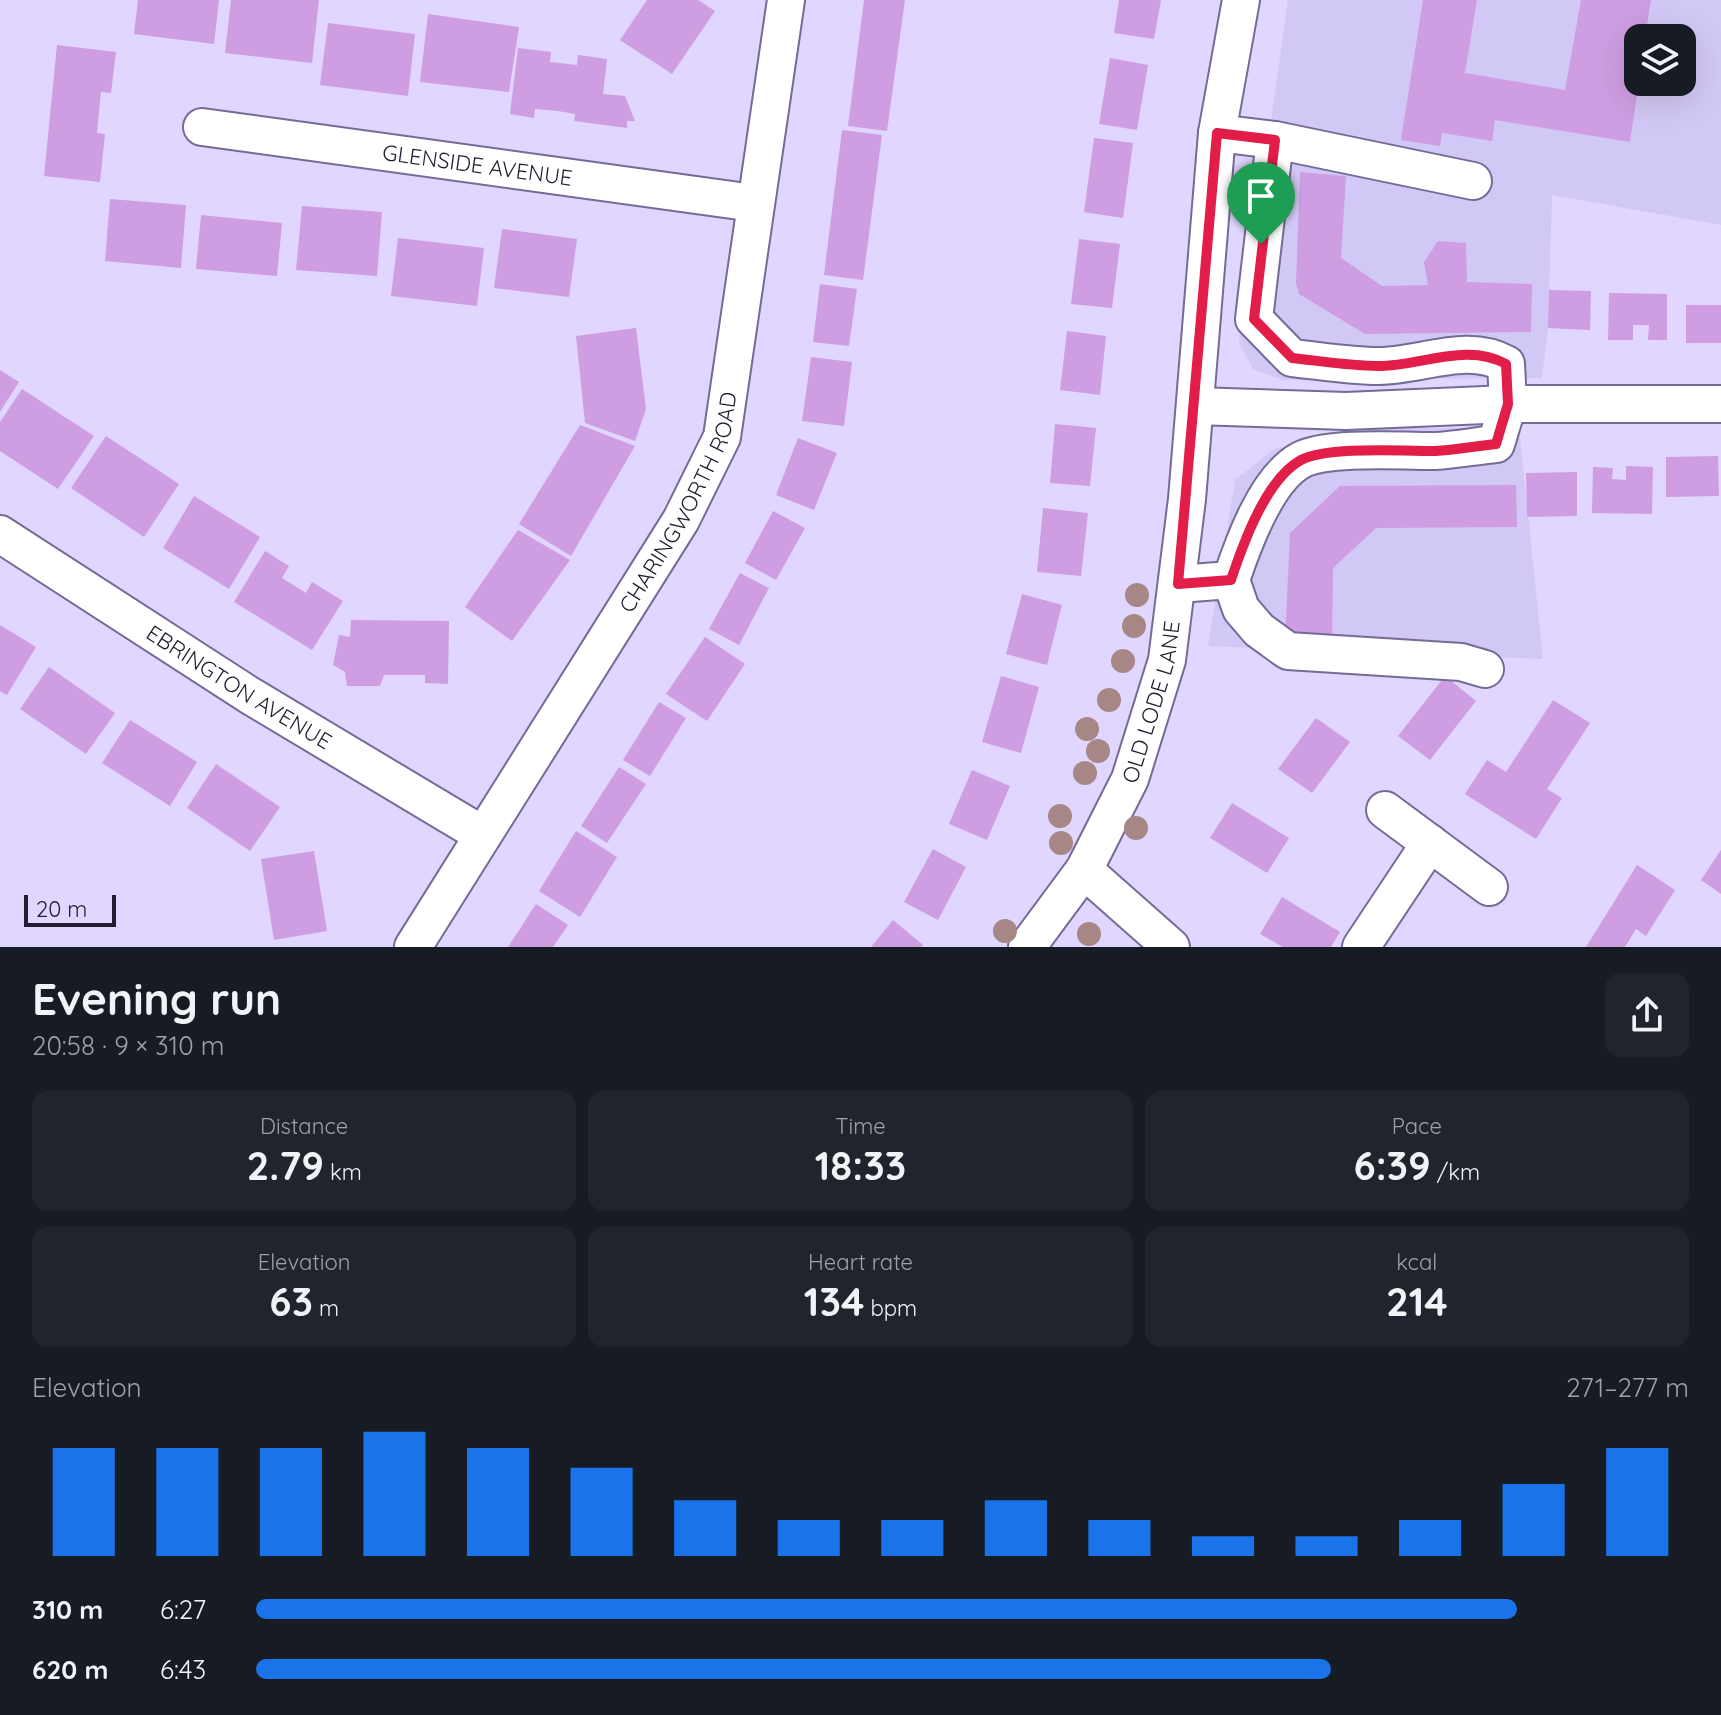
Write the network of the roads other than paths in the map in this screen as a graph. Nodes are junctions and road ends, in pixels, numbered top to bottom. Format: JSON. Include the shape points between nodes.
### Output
{"nodes":[{"id":1,"x":786,"y":0,"type":"edge"},
{"id":2,"x":1241,"y":0,"type":"edge"},
{"id":3,"x":202,"y":127,"type":"dead end"},
{"id":4,"x":1217,"y":133,"type":"junction"},
{"id":5,"x":1275,"y":140,"type":"junction"},
{"id":6,"x":1473,"y":181,"type":"dead end"},
{"id":7,"x":754,"y":203,"type":"junction"},
{"id":8,"x":1508,"y":404,"type":"junction"},
{"id":9,"x":1721,"y":404,"type":"edge"},
{"id":10,"x":1195,"y":406,"type":"junction"},
{"id":11,"x":0,"y":534,"type":"edge"},
{"id":12,"x":1231,"y":580,"type":"junction"},
{"id":13,"x":1178,"y":584,"type":"junction"},
{"id":14,"x":1485,"y":669,"type":"dead end"},
{"id":15,"x":1385,"y":810,"type":"dead end"},
{"id":16,"x":483,"y":835,"type":"junction"},
{"id":17,"x":1430,"y":843,"type":"junction"},
{"id":18,"x":1084,"y":870,"type":"junction"},
{"id":19,"x":1489,"y":887,"type":"dead end"},
{"id":20,"x":413,"y":947,"type":"edge"},
{"id":21,"x":1027,"y":947,"type":"edge"},
{"id":22,"x":1171,"y":947,"type":"edge"},
{"id":23,"x":1361,"y":947,"type":"edge"}],
"edges":[{"from":1,"to":7,"type":"street","name":"CHARINGWORTH ROAD"},
{"from":2,"to":4,"type":"street","name":"OLD LODE LANE"},
{"from":3,"to":7,"type":"street","name":"GLENSIDE AVENUE"},
{"from":4,"to":5,"type":"street"},
{"from":4,"to":10,"type":"street","name":"OLD LODE LANE"},
{"from":5,"to":6,"type":"street"},
{"from":5,"to":8,"type":"street","via":[[1254,319],[1292,358],[1380,366],[1463,354],[1492,356],[1506,364]]},
{"from":7,"to":16,"type":"street","name":"CHARINGWORTH ROAD","via":[[722,437],[681,520]]},
{"from":8,"to":9,"type":"street"},
{"from":8,"to":10,"type":"street","via":[[1346,411]]},
{"from":8,"to":12,"type":"street","via":[[1496,444],[1301,460],[1268,494]]},
{"from":10,"to":13,"type":"street","name":"OLD LODE LANE"},
{"from":11,"to":16,"type":"street","name":"EBRINGTON AVENUE","via":[[249,695]]},
{"from":12,"to":13,"type":"street"},
{"from":12,"to":14,"type":"street","via":[[1241,609],[1288,651],[1461,662]]},
{"from":13,"to":18,"type":"street","name":"OLD LODE LANE","via":[[1167,660],[1130,779]]},
{"from":15,"to":17,"type":"street"},
{"from":16,"to":20,"type":"street","name":"CHARINGWORTH ROAD"},
{"from":17,"to":19,"type":"street"},
{"from":17,"to":23,"type":"street"},
{"from":18,"to":21,"type":"street","name":"OLD LODE LANE"},
{"from":18,"to":22,"type":"street"}]}
